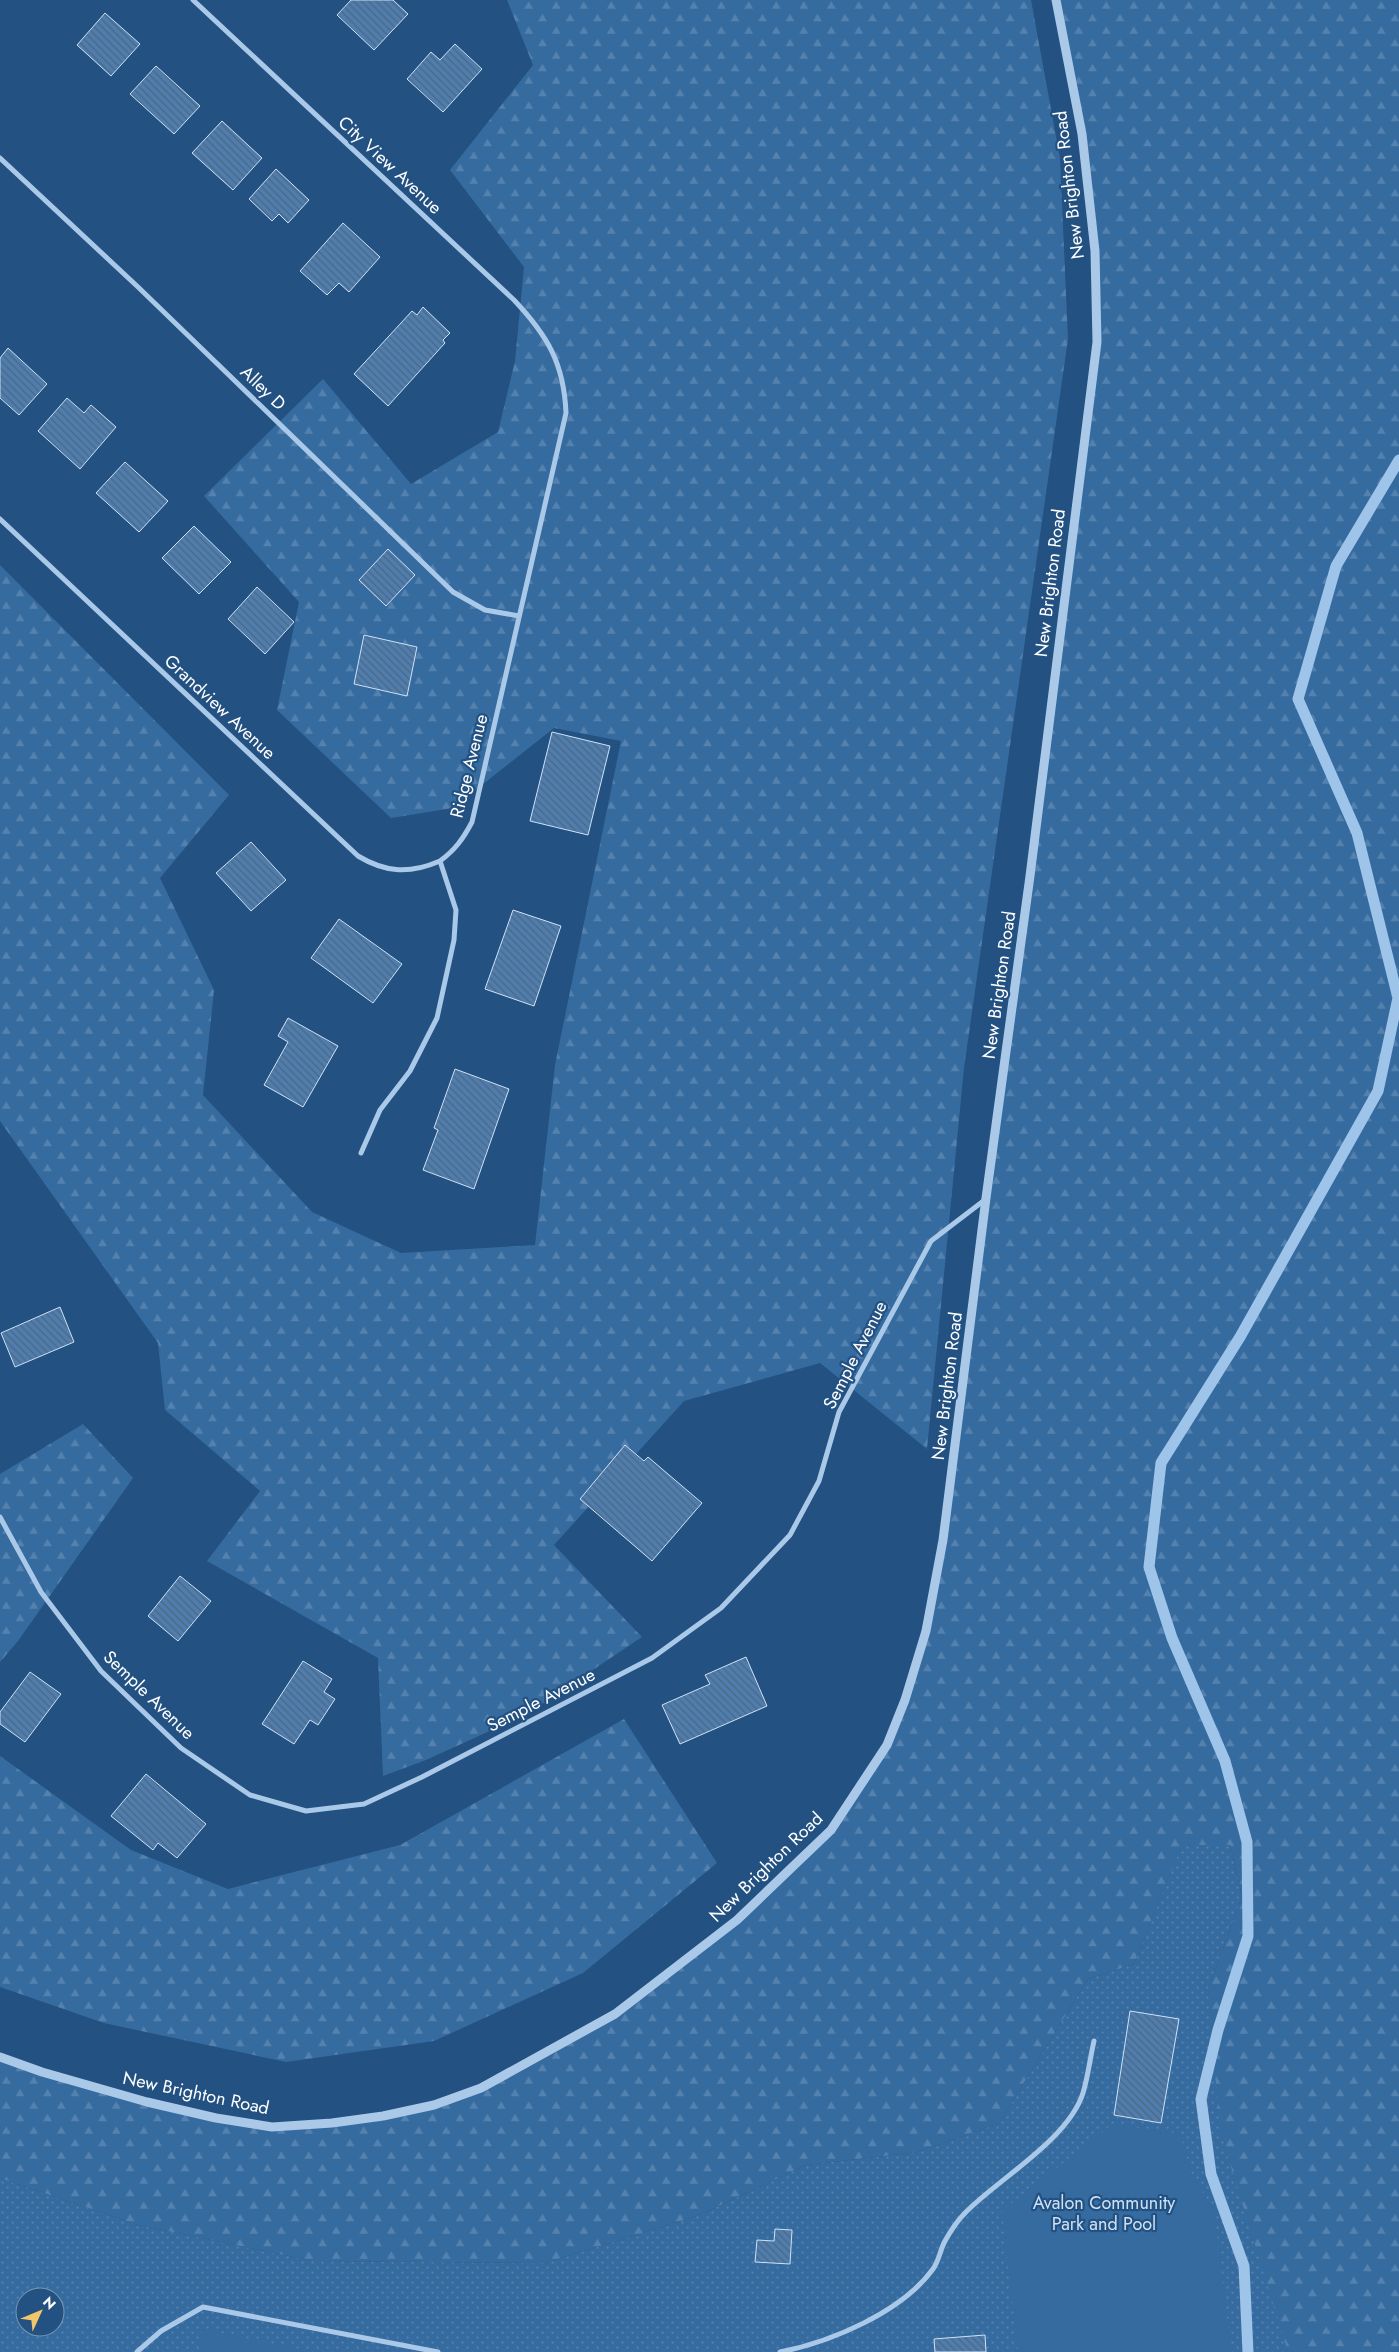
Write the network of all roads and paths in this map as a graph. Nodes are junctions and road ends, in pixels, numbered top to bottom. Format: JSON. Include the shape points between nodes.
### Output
{"nodes":[{"id":1,"x":193,"y":0,"type":"edge"},
{"id":2,"x":1056,"y":0,"type":"edge"},
{"id":3,"x":0,"y":158,"type":"edge"},
{"id":4,"x":556,"y":359,"type":"joint"},
{"id":5,"x":0,"y":518,"type":"edge"},
{"id":6,"x":519,"y":616,"type":"junction"},
{"id":7,"x":440,"y":861,"type":"junction"},
{"id":8,"x":361,"y":1153,"type":"dead end"},
{"id":9,"x":986,"y":1198,"type":"junction"},
{"id":10,"x":0,"y":1517,"type":"edge"},
{"id":11,"x":1094,"y":2041,"type":"dead end"},
{"id":12,"x":0,"y":2057,"type":"edge"},
{"id":13,"x":137,"y":2352,"type":"edge"},
{"id":14,"x":438,"y":2352,"type":"edge"},
{"id":15,"x":780,"y":2352,"type":"edge"}],
"edges":[{"from":1,"to":4,"type":"street","name":"City View Avenue","via":[[514,300],[545,336]]},
{"from":2,"to":9,"type":"street","name":"New Brighton Road","via":[[1082,134],[1095,251],[1097,342]]},
{"from":3,"to":6,"type":"street","name":"Alley D","via":[[454,592],[485,610]]},
{"from":4,"to":6,"type":"street","name":"Ridge Avenue","via":[[566,394],[566,413]]},
{"from":5,"to":7,"type":"street","name":"Grandview Avenue","via":[[358,856],[390,870],[424,868]]},
{"from":6,"to":7,"type":"street","name":"Ridge Avenue","via":[[472,822],[454,851]]},
{"from":7,"to":8,"type":"street","via":[[456,910],[454,940],[437,1018],[410,1071],[380,1110]]},
{"from":9,"to":10,"type":"street","name":"Semple Avenue","via":[[931,1241],[839,1412],[819,1481],[790,1536],[721,1608],[652,1658],[364,1804],[306,1810],[250,1795],[182,1748],[101,1671],[41,1592]]},
{"from":9,"to":12,"type":"street","name":"New Brighton Road","via":[[943,1540],[926,1631],[905,1700],[887,1746],[831,1830],[737,1920],[615,2014],[481,2088],[434,2105],[383,2116],[272,2127],[147,2102]]},
{"from":11,"to":15,"type":"street","via":[[1083,2095],[1064,2125],[1028,2161],[964,2214],[945,2241],[934,2267],[918,2287],[864,2324],[828,2339]]},
{"from":13,"to":14,"type":"street","via":[[161,2331],[203,2307]]}]}
